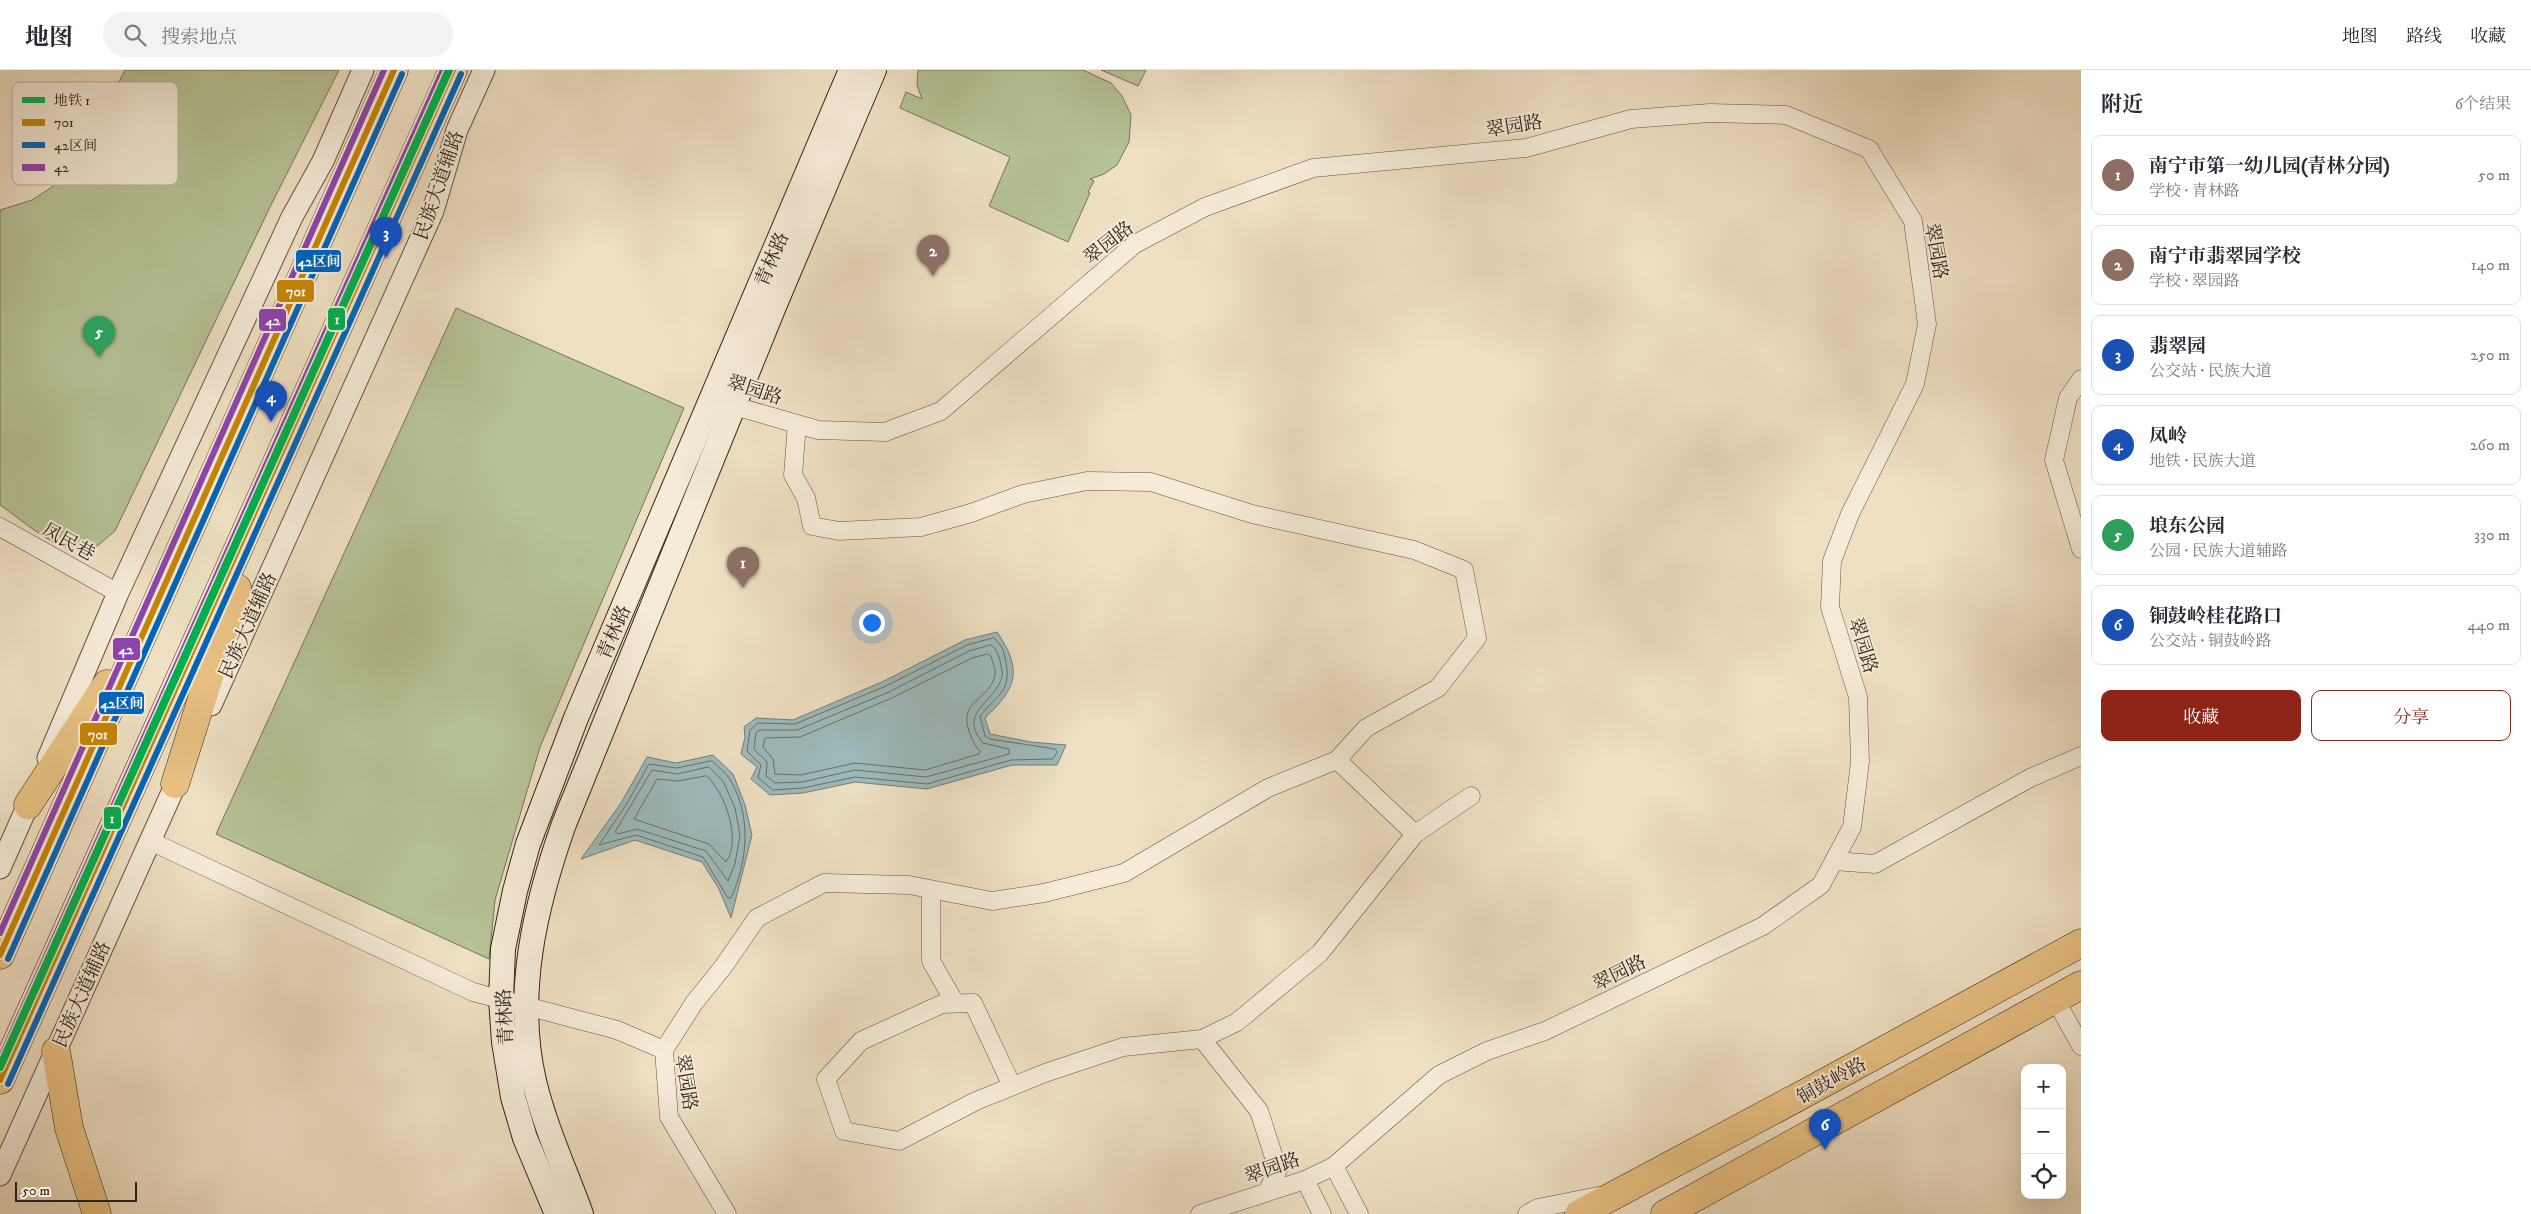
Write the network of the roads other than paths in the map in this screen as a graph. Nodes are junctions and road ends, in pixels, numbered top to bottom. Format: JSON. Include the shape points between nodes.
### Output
{"nodes":[{"id":1,"x":363,"y":70,"type":"edge"},
{"id":2,"x":394,"y":70,"type":"edge"},
{"id":3,"x":453,"y":70,"type":"edge"},
{"id":4,"x":484,"y":70,"type":"edge"},
{"id":5,"x":851,"y":70,"type":"edge"},
{"id":6,"x":874,"y":70,"type":"edge"},
{"id":7,"x":2081,"y":379,"type":"edge"},
{"id":8,"x":722,"y":403,"type":"junction"},
{"id":9,"x":797,"y":424,"type":"junction"},
{"id":10,"x":275,"y":467,"type":"junction"},
{"id":11,"x":0,"y":527,"type":"edge"},
{"id":12,"x":2081,"y":549,"type":"edge"},
{"id":13,"x":118,"y":593,"type":"junction"},
{"id":14,"x":145,"y":626,"type":"junction"},
{"id":15,"x":2081,"y":756,"type":"edge"},
{"id":16,"x":1337,"y":760,"type":"junction"},
{"id":17,"x":176,"y":784,"type":"junction"},
{"id":18,"x":1471,"y":796,"type":"dead end"},
{"id":19,"x":28,"y":805,"type":"junction"},
{"id":20,"x":1416,"y":834,"type":"junction"},
{"id":21,"x":150,"y":841,"type":"junction"},
{"id":22,"x":1834,"y":861,"type":"junction"},
{"id":23,"x":0,"y":868,"type":"edge"},
{"id":24,"x":931,"y":890,"type":"junction"},
{"id":25,"x":2081,"y":943,"type":"edge"},
{"id":26,"x":0,"y":955,"type":"edge"},
{"id":27,"x":2081,"y":985,"type":"edge"},
{"id":28,"x":501,"y":999,"type":"junction"},
{"id":29,"x":2055,"y":999,"type":"junction"},
{"id":30,"x":956,"y":1003,"type":"junction"},
{"id":31,"x":527,"y":1006,"type":"junction"},
{"id":32,"x":1202,"y":1040,"type":"junction"},
{"id":33,"x":1903,"y":1040,"type":"junction"},
{"id":34,"x":2081,"y":1046,"type":"edge"},
{"id":35,"x":664,"y":1050,"type":"junction"},
{"id":36,"x":56,"y":1051,"type":"junction"},
{"id":37,"x":1921,"y":1073,"type":"junction"},
{"id":38,"x":0,"y":1080,"type":"edge"},
{"id":39,"x":1012,"y":1086,"type":"junction"},
{"id":40,"x":1334,"y":1166,"type":"junction"},
{"id":41,"x":0,"y":1175,"type":"edge"},
{"id":42,"x":1305,"y":1180,"type":"junction"},
{"id":43,"x":1620,"y":1191,"type":"junction"},
{"id":44,"x":1267,"y":1192,"type":"junction"},
{"id":45,"x":98,"y":1214,"type":"edge"},
{"id":46,"x":557,"y":1214,"type":"edge"},
{"id":47,"x":581,"y":1214,"type":"edge"},
{"id":48,"x":727,"y":1214,"type":"edge"},
{"id":49,"x":1200,"y":1214,"type":"edge"},
{"id":50,"x":1322,"y":1214,"type":"edge"},
{"id":51,"x":1359,"y":1214,"type":"edge"},
{"id":52,"x":1527,"y":1214,"type":"edge"},
{"id":53,"x":1579,"y":1214,"type":"edge"},
{"id":54,"x":1665,"y":1214,"type":"edge"}],
"edges":[{"from":1,"to":13,"type":"street"},
{"from":2,"to":14,"type":"main road"},
{"from":3,"to":10,"type":"main road"},
{"from":4,"to":17,"type":"street","name":"民族大道辅路","via":[[457,130],[432,211]]},
{"from":5,"to":8,"type":"main road","name":"青林路"},
{"from":6,"to":8,"type":"main road","name":"青林路"},
{"from":7,"to":12,"type":"street","via":[[2068,398],[2054,460]]},
{"from":8,"to":9,"type":"street","name":"翠园路"},
{"from":8,"to":28,"type":"main road","name":"青林路","via":[[576,718],[528,844],[514,891],[503,949]]},
{"from":8,"to":31,"type":"main road","name":"青林路","via":[[549,867],[537,910],[528,963]]},
{"from":9,"to":16,"type":"street","via":[[793,475],[806,498],[812,526],[839,531],[921,527],[1023,494],[1087,481],[1151,482],[1252,514],[1414,550],[1464,570],[1477,638],[1438,688],[1366,728]]},
{"from":9,"to":22,"type":"street","name":"翠园路","via":[[818,430],[885,432],[941,411],[1134,244],[1205,207],[1313,168],[1526,148],[1632,119],[1710,113],[1786,114],[1870,149],[1913,221],[1927,324],[1915,384],[1850,514],[1832,561],[1830,607],[1858,697],[1860,762],[1852,827]]},
{"from":10,"to":17,"type":"main road"},
{"from":10,"to":38,"type":"main road"},
{"from":11,"to":13,"type":"street","name":"凤民巷"},
{"from":13,"to":19,"type":"street"},
{"from":14,"to":19,"type":"main road"},
{"from":14,"to":26,"type":"main road"},
{"from":15,"to":22,"type":"street","via":[[2030,778],[1874,864]]},
{"from":16,"to":20,"type":"street"},
{"from":16,"to":24,"type":"street","via":[[1268,788],[1124,873],[1044,893],[992,901]]},
{"from":17,"to":21,"type":"street","name":"民族大道辅路"},
{"from":18,"to":20,"type":"street"},
{"from":19,"to":23,"type":"street"},
{"from":20,"to":32,"type":"street","via":[[1320,953],[1237,1022]]},
{"from":21,"to":28,"type":"street","name":"翠园路","via":[[473,992]]},
{"from":21,"to":36,"type":"street","name":"民族大道辅路"},
{"from":22,"to":40,"type":"street","name":"翠园路","via":[[1821,885],[1764,926],[1545,1031],[1487,1051],[1439,1075]]},
{"from":24,"to":30,"type":"street","via":[[931,961]]},
{"from":24,"to":35,"type":"street","via":[[909,885],[824,883],[757,918],[694,1003]]},
{"from":25,"to":33,"type":"main road","name":"铜鼓岭路"},
{"from":27,"to":29,"type":"main road","name":"铜鼓岭路"},
{"from":28,"to":31,"type":"street","name":"翠园路"},
{"from":28,"to":46,"type":"main road","name":"青林路","via":[[513,1097]]},
{"from":29,"to":34,"type":"street"},
{"from":29,"to":37,"type":"main road","name":"铜鼓岭路"},
{"from":30,"to":39,"type":"street","via":[[973,1003]]},
{"from":30,"to":39,"type":"street","via":[[942,1004],[861,1041],[826,1079],[844,1131],[900,1141]]},
{"from":31,"to":35,"type":"street","name":"翠园路","via":[[617,1030]]},
{"from":31,"to":47,"type":"main road","name":"青林路","via":[[528,1046],[534,1080]]},
{"from":32,"to":39,"type":"street","via":[[1123,1047]]},
{"from":32,"to":44,"type":"street","via":[[1259,1111],[1278,1170]]},
{"from":33,"to":37,"type":"main road"},
{"from":33,"to":43,"type":"main road","name":"铜鼓岭路"},
{"from":35,"to":48,"type":"street","name":"翠园路","via":[[669,1118]]},
{"from":36,"to":41,"type":"street","name":"民族大道辅路"},
{"from":36,"to":45,"type":"main road","via":[[69,1128]]},
{"from":37,"to":54,"type":"main road","name":"铜鼓岭路"},
{"from":40,"to":42,"type":"street","name":"翠园路"},
{"from":40,"to":51,"type":"street"},
{"from":42,"to":44,"type":"street","name":"翠园路"},
{"from":42,"to":50,"type":"street"},
{"from":43,"to":52,"type":"street","via":[[1538,1208]]},
{"from":43,"to":53,"type":"main road","name":"铜鼓岭路"},
{"from":44,"to":49,"type":"street","name":"翠园路"}]}
